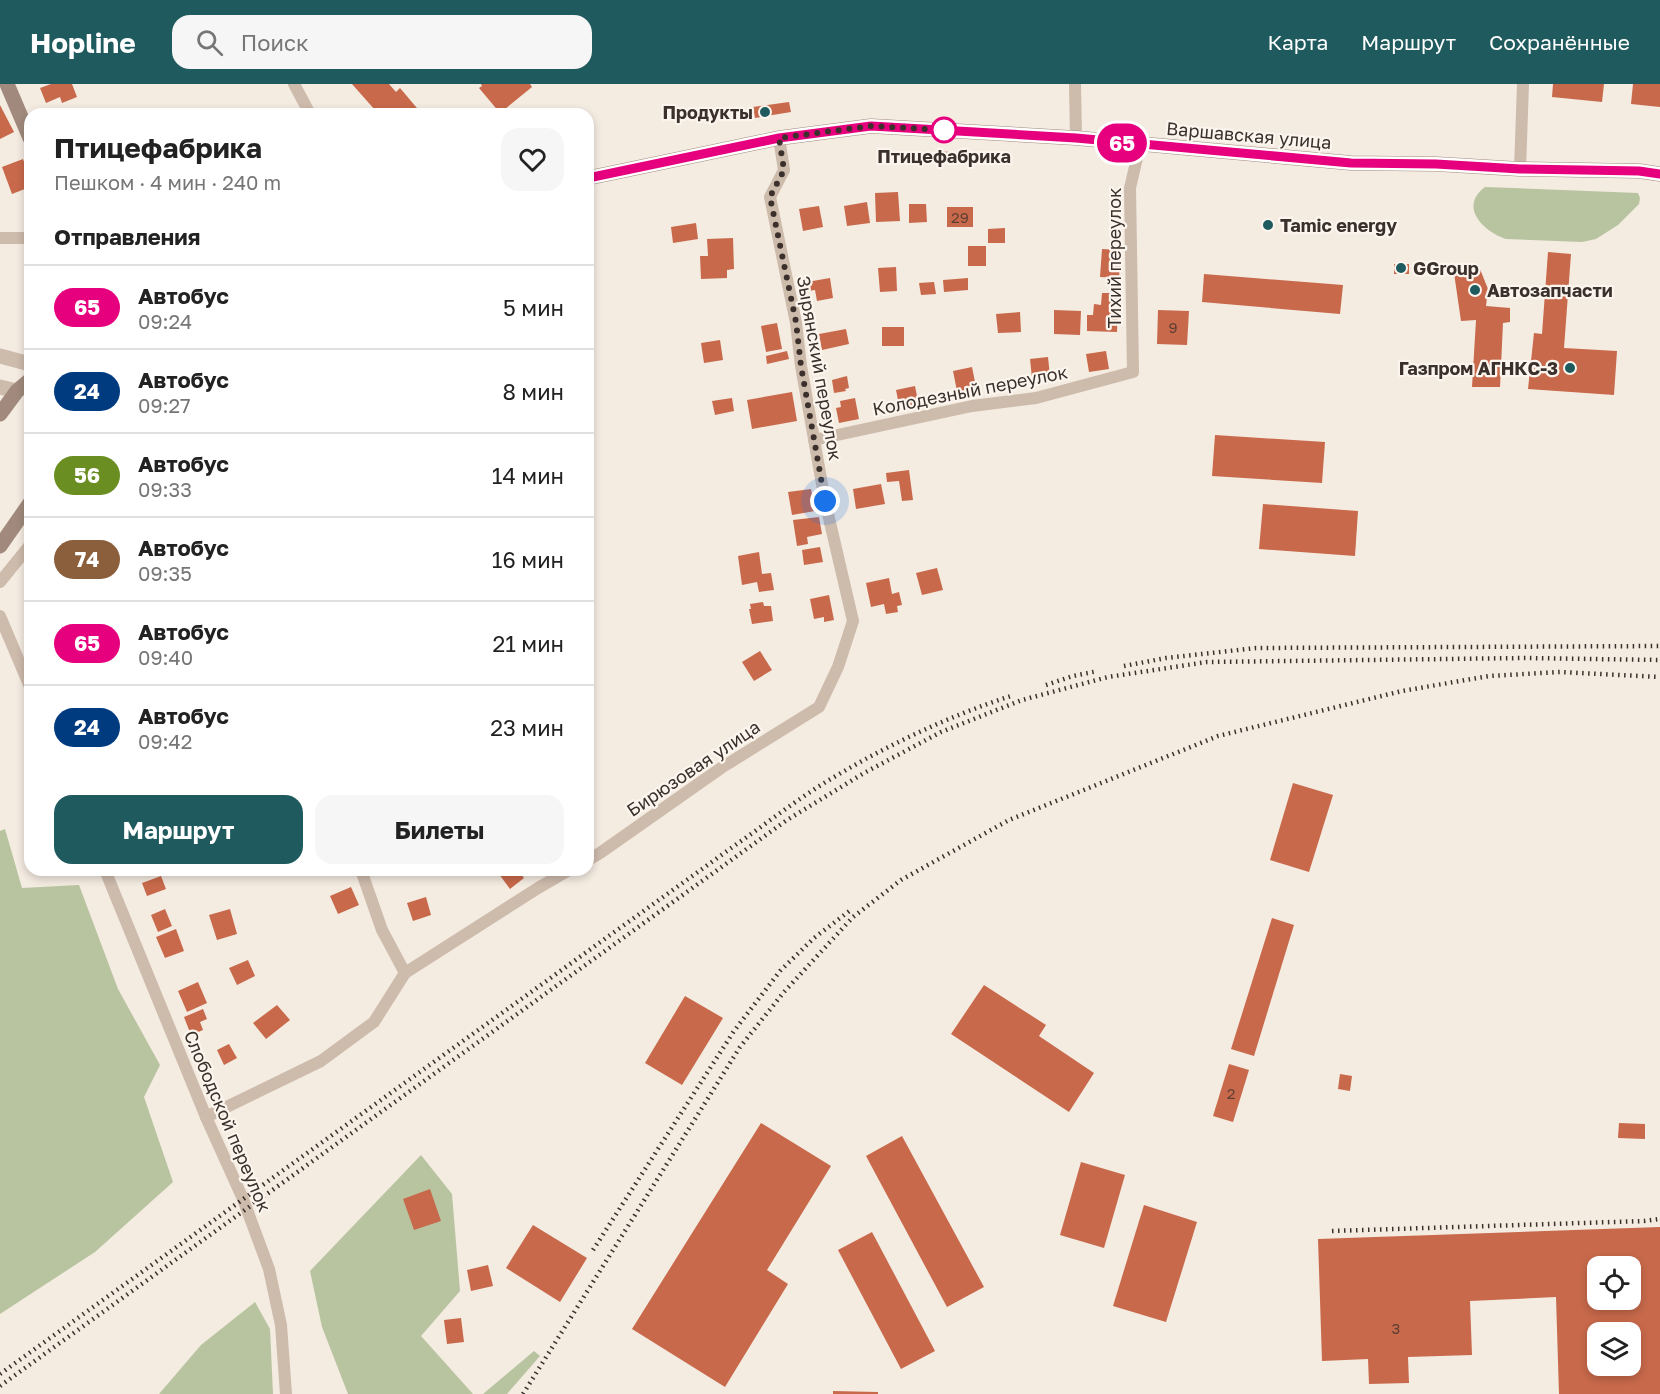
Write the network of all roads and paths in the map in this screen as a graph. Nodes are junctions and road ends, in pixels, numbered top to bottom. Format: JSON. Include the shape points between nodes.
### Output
{"nodes":[{"id":1,"x":7,"y":84,"type":"edge"},
{"id":2,"x":294,"y":84,"type":"edge"},
{"id":3,"x":1075,"y":84,"type":"edge"},
{"id":4,"x":1523,"y":84,"type":"edge"},
{"id":5,"x":307,"y":108,"type":"edge"},
{"id":6,"x":24,"y":124,"type":"edge"},
{"id":7,"x":779,"y":138,"type":"junction"},
{"id":8,"x":1076,"y":138,"type":"junction"},
{"id":9,"x":1140,"y":145,"type":"junction"},
{"id":10,"x":1520,"y":169,"type":"junction"},
{"id":11,"x":1660,"y":174,"type":"edge"},
{"id":12,"x":594,"y":177,"type":"edge"},
{"id":13,"x":0,"y":238,"type":"edge"},
{"id":14,"x":24,"y":238,"type":"edge"},
{"id":15,"x":0,"y":356,"type":"edge"},
{"id":16,"x":24,"y":362,"type":"edge"},
{"id":17,"x":1133,"y":372,"type":"joint"},
{"id":18,"x":0,"y":387,"type":"edge"},
{"id":19,"x":23,"y":394,"type":"edge"},
{"id":20,"x":0,"y":414,"type":"edge"},
{"id":21,"x":814,"y":440,"type":"junction"},
{"id":22,"x":24,"y":508,"type":"edge"},
{"id":23,"x":24,"y":512,"type":"edge"},
{"id":24,"x":0,"y":526,"type":"edge"},
{"id":25,"x":0,"y":546,"type":"edge"},
{"id":26,"x":24,"y":552,"type":"edge"},
{"id":27,"x":0,"y":582,"type":"edge"},
{"id":28,"x":0,"y":616,"type":"edge"},
{"id":29,"x":24,"y":673,"type":"edge"},
{"id":30,"x":819,"y":707,"type":"joint"},
{"id":31,"x":594,"y":856,"type":"edge"},
{"id":32,"x":107,"y":876,"type":"edge"},
{"id":33,"x":363,"y":876,"type":"edge"},
{"id":34,"x":559,"y":876,"type":"edge"},
{"id":35,"x":405,"y":974,"type":"junction"},
{"id":36,"x":206,"y":1117,"type":"junction"},
{"id":37,"x":286,"y":1394,"type":"edge"}],
"edges":[{"from":1,"to":6,"type":"main road"},
{"from":2,"to":5,"type":"street"},
{"from":3,"to":8,"type":"street"},
{"from":4,"to":10,"type":"street"},
{"from":7,"to":8,"type":"main road","name":"Варшавская улица","via":[[871,126]]},
{"from":7,"to":12,"type":"main road","name":"Варшавская улица"},
{"from":7,"to":21,"type":"street","name":"Зырянский переулок","via":[[784,170],[770,197],[796,322]]},
{"from":8,"to":9,"type":"main road","name":"Варшавская улица"},
{"from":9,"to":10,"type":"main road","name":"Варшавская улица","via":[[1351,163]]},
{"from":9,"to":17,"type":"street","name":"Тихий переулок","via":[[1130,188]]},
{"from":10,"to":11,"type":"main road","name":"Варшавская улица"},
{"from":13,"to":14,"type":"street"},
{"from":15,"to":16,"type":"street"},
{"from":17,"to":21,"type":"street","name":"Колодезный переулок","via":[[1036,398],[972,406]]},
{"from":18,"to":19,"type":"street"},
{"from":19,"to":20,"type":"main road"},
{"from":21,"to":30,"type":"street","name":"Зырянский переулок","via":[[853,621]]},
{"from":22,"to":24,"type":"main road"},
{"from":23,"to":25,"type":"main road"},
{"from":26,"to":27,"type":"street"},
{"from":28,"to":29,"type":"street"},
{"from":30,"to":31,"type":"street","name":"Бирюзовая улица","via":[[721,768]]},
{"from":32,"to":36,"type":"street","name":"Слободской переулок"},
{"from":33,"to":35,"type":"street","via":[[382,930]]},
{"from":34,"to":35,"type":"street"},
{"from":35,"to":36,"type":"street","via":[[374,1022],[321,1061]]},
{"from":36,"to":37,"type":"street","name":"Слободской переулок","via":[[269,1269],[281,1325]]}]}
